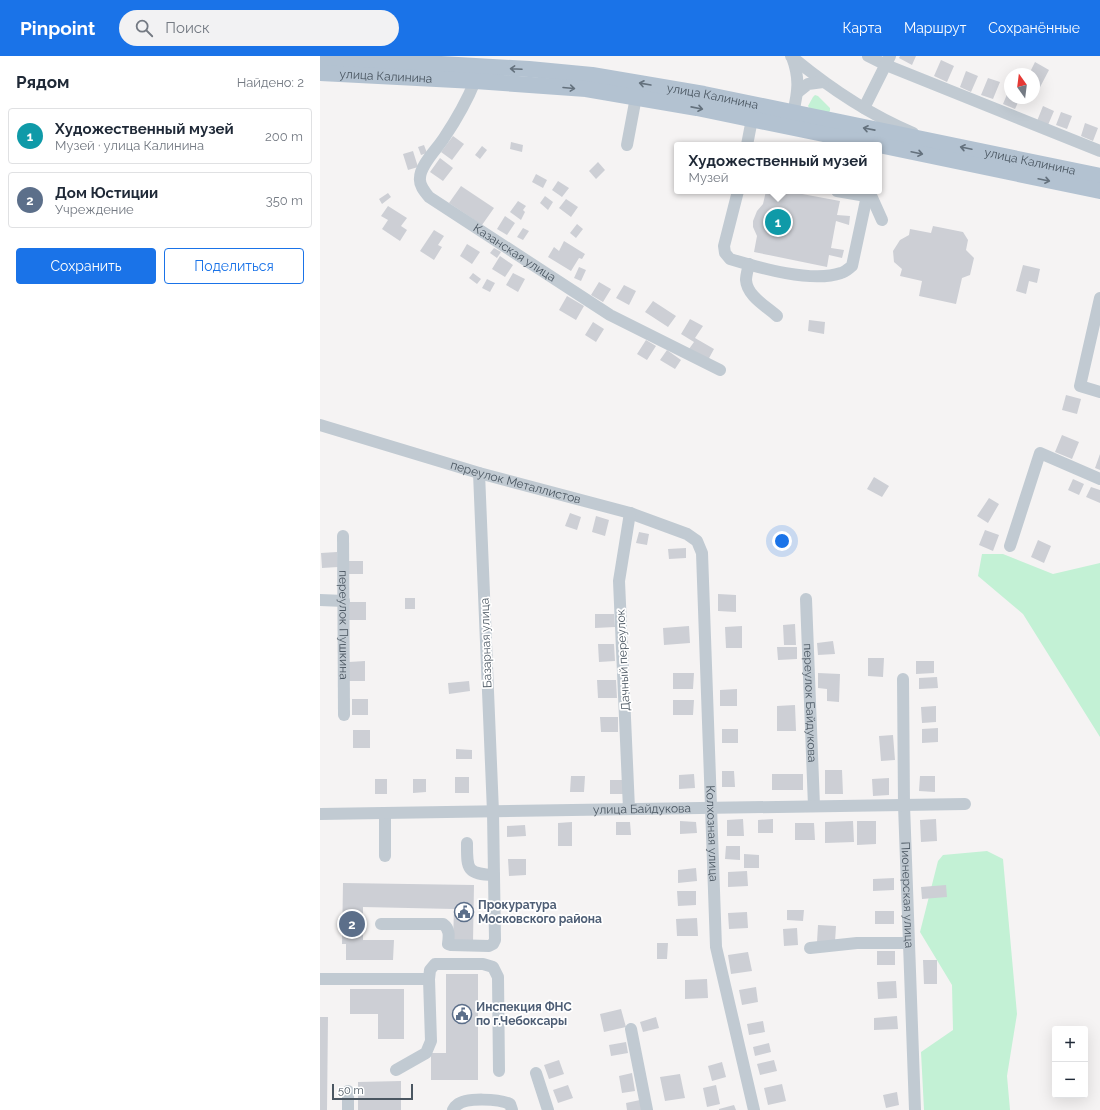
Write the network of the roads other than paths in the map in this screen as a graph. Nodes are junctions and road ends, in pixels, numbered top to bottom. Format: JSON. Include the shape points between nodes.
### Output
{"nodes":[{"id":1,"x":868,"y":56,"type":"edge"},
{"id":2,"x":791,"y":57,"type":"edge"},
{"id":3,"x":406,"y":59,"type":"edge"},
{"id":4,"x":888,"y":60,"type":"edge"},
{"id":5,"x":320,"y":62,"type":"edge"},
{"id":6,"x":320,"y":73,"type":"edge"},
{"id":7,"x":475,"y":81,"type":"junction"},
{"id":8,"x":823,"y":82,"type":"junction"},
{"id":9,"x":798,"y":92,"type":"junction"},
{"id":10,"x":636,"y":97,"type":"junction"},
{"id":11,"x":864,"y":108,"type":"junction"},
{"id":12,"x":752,"y":119,"type":"junction"},
{"id":13,"x":792,"y":120,"type":"junction"},
{"id":14,"x":748,"y":142,"type":"edge"},
{"id":15,"x":867,"y":142,"type":"edge"},
{"id":16,"x":934,"y":142,"type":"junction"},
{"id":17,"x":627,"y":145,"type":"dead end"},
{"id":18,"x":882,"y":146,"type":"edge"},
{"id":19,"x":1100,"y":151,"type":"edge"},
{"id":20,"x":1100,"y":176,"type":"edge"},
{"id":21,"x":1100,"y":192,"type":"edge"},
{"id":22,"x":737,"y":194,"type":"edge"},
{"id":23,"x":868,"y":194,"type":"edge"},
{"id":24,"x":869,"y":194,"type":"edge"},
{"id":25,"x":882,"y":220,"type":"dead end"},
{"id":26,"x":749,"y":264,"type":"junction"},
{"id":27,"x":1100,"y":298,"type":"edge"},
{"id":28,"x":777,"y":316,"type":"dead end"},
{"id":29,"x":720,"y":370,"type":"dead end"},
{"id":30,"x":1100,"y":392,"type":"edge"},
{"id":31,"x":320,"y":425,"type":"edge"},
{"id":32,"x":480,"y":473,"type":"junction"},
{"id":33,"x":1100,"y":479,"type":"edge"},
{"id":34,"x":630,"y":513,"type":"junction"},
{"id":35,"x":343,"y":536,"type":"dead end"},
{"id":36,"x":1010,"y":546,"type":"dead end"},
{"id":37,"x":702,"y":552,"type":"joint"},
{"id":38,"x":806,"y":599,"type":"dead end"},
{"id":39,"x":320,"y":600,"type":"edge"},
{"id":40,"x":344,"y":601,"type":"junction"},
{"id":41,"x":903,"y":679,"type":"dead end"},
{"id":42,"x":344,"y":715,"type":"dead end"},
{"id":43,"x":965,"y":804,"type":"dead end"},
{"id":44,"x":904,"y":805,"type":"junction"},
{"id":45,"x":814,"y":806,"type":"junction"},
{"id":46,"x":710,"y":808,"type":"junction"},
{"id":47,"x":629,"y":809,"type":"junction"},
{"id":48,"x":493,"y":812,"type":"junction"},
{"id":49,"x":385,"y":813,"type":"junction"},
{"id":50,"x":320,"y":814,"type":"edge"},
{"id":51,"x":467,"y":843,"type":"dead end"},
{"id":52,"x":386,"y":856,"type":"dead end"},
{"id":53,"x":494,"y":875,"type":"junction"},
{"id":54,"x":381,"y":924,"type":"dead end"},
{"id":55,"x":909,"y":943,"type":"junction"},
{"id":56,"x":810,"y":948,"type":"dead end"},
{"id":57,"x":320,"y":979,"type":"edge"},
{"id":58,"x":429,"y":979,"type":"junction"},
{"id":59,"x":631,"y":1029,"type":"dead end"},
{"id":60,"x":396,"y":1070,"type":"dead end"},
{"id":61,"x":499,"y":1071,"type":"dead end"},
{"id":62,"x":536,"y":1073,"type":"dead end"},
{"id":63,"x":348,"y":1091,"type":"dead end"},
{"id":64,"x":348,"y":1110,"type":"edge"},
{"id":65,"x":453,"y":1110,"type":"edge"},
{"id":66,"x":512,"y":1110,"type":"edge"},
{"id":67,"x":548,"y":1110,"type":"edge"},
{"id":68,"x":647,"y":1110,"type":"edge"},
{"id":69,"x":754,"y":1110,"type":"edge"},
{"id":70,"x":915,"y":1110,"type":"edge"}],
"edges":[{"from":1,"to":4,"type":"street"},
{"from":2,"to":8,"type":"street"},
{"from":2,"to":9,"type":"street","via":[[796,67]]},
{"from":3,"to":5,"type":"main road","name":"улица Калинина"},
{"from":13,"to":3,"type":"main road","name":"улица Калинина","one_way":true,"via":[[704,94],[592,75]]},
{"from":4,"to":11,"type":"street"},
{"from":4,"to":19,"type":"street"},
{"from":6,"to":7,"type":"main road","name":"улица Калинина"},
{"from":7,"to":10,"type":"main road","name":"улица Калинина","one_way":true,"via":[[586,89]]},
{"from":7,"to":29,"type":"street","name":"Казанская улица","via":[[469,98],[448,133],[421,170],[419,179],[429,197],[610,315]]},
{"from":8,"to":9,"type":"street","via":[[808,84]]},
{"from":8,"to":11,"type":"street"},
{"from":9,"to":13,"type":"street"},
{"from":10,"to":12,"type":"main road","name":"улица Калинина","one_way":true},
{"from":10,"to":17,"type":"street"},
{"from":11,"to":16,"type":"street"},
{"from":12,"to":13,"type":"main road","name":"улица Калинина"},
{"from":12,"to":14,"type":"street"},
{"from":13,"to":15,"type":"main road","name":"улица Калинина"},
{"from":16,"to":13,"type":"main road","name":"улица Калинина","one_way":true},
{"from":20,"to":16,"type":"main road","name":"улица Калинина","one_way":true},
{"from":18,"to":21,"type":"main road","name":"улица Калинина","one_way":true},
{"from":22,"to":26,"type":"street","via":[[724,246],[725,253],[730,259]]},
{"from":23,"to":26,"type":"street","via":[[852,266],[843,273],[829,276],[799,275]]},
{"from":24,"to":25,"type":"street"},
{"from":26,"to":28,"type":"street","via":[[746,279],[750,293]]},
{"from":27,"to":30,"type":"street","via":[[1080,386]]},
{"from":31,"to":32,"type":"street","name":"переулок Металлистов"},
{"from":32,"to":34,"type":"street","name":"переулок Металлистов"},
{"from":32,"to":48,"type":"street","name":"Базарная улица"},
{"from":33,"to":36,"type":"street","via":[[1040,453]]},
{"from":34,"to":37,"type":"street","name":"переулок Металлистов","via":[[687,534],[697,541]]},
{"from":34,"to":47,"type":"street","name":"Дачный переулок","via":[[620,581]]},
{"from":35,"to":40,"type":"street","name":"переулок Пушкина"},
{"from":37,"to":46,"type":"street","name":"Колхозная улица"},
{"from":38,"to":45,"type":"street","name":"переулок Байдукова"},
{"from":39,"to":40,"type":"street"},
{"from":40,"to":42,"type":"street","name":"переулок Пушкина"},
{"from":41,"to":44,"type":"street","name":"Пионерская улица"},
{"from":43,"to":44,"type":"street","name":"улица Байдукова"},
{"from":44,"to":45,"type":"street","name":"улица Байдукова"},
{"from":44,"to":55,"type":"street","name":"Пионерская улица"},
{"from":45,"to":46,"type":"street","name":"улица Байдукова"},
{"from":46,"to":47,"type":"street","name":"улица Байдукова"},
{"from":46,"to":69,"type":"street","name":"Колхозная улица","via":[[716,948]]},
{"from":47,"to":48,"type":"street","name":"улица Байдукова"},
{"from":48,"to":49,"type":"street","name":"улица Байдукова"},
{"from":48,"to":53,"type":"street","name":"Базарная улица"},
{"from":49,"to":50,"type":"street","name":"улица Байдукова"},
{"from":49,"to":52,"type":"street"},
{"from":51,"to":53,"type":"street","via":[[468,866],[472,872]]},
{"from":53,"to":54,"type":"street","name":"Базарная улица","via":[[495,940],[489,946],[448,944],[449,932],[443,924]]},
{"from":55,"to":56,"type":"street","via":[[858,943]]},
{"from":55,"to":70,"type":"street","name":"Пионерская улица"},
{"from":57,"to":58,"type":"street"},
{"from":58,"to":60,"type":"street","via":[[431,1041],[426,1053]]},
{"from":58,"to":61,"type":"street","via":[[430,970],[435,964],[483,964],[493,967],[498,978]]},
{"from":59,"to":68,"type":"street"},
{"from":62,"to":67,"type":"street"},
{"from":63,"to":64,"type":"street"},
{"from":65,"to":66,"type":"street","via":[[457,1104],[471,1100],[502,1100],[510,1104]]}]}
